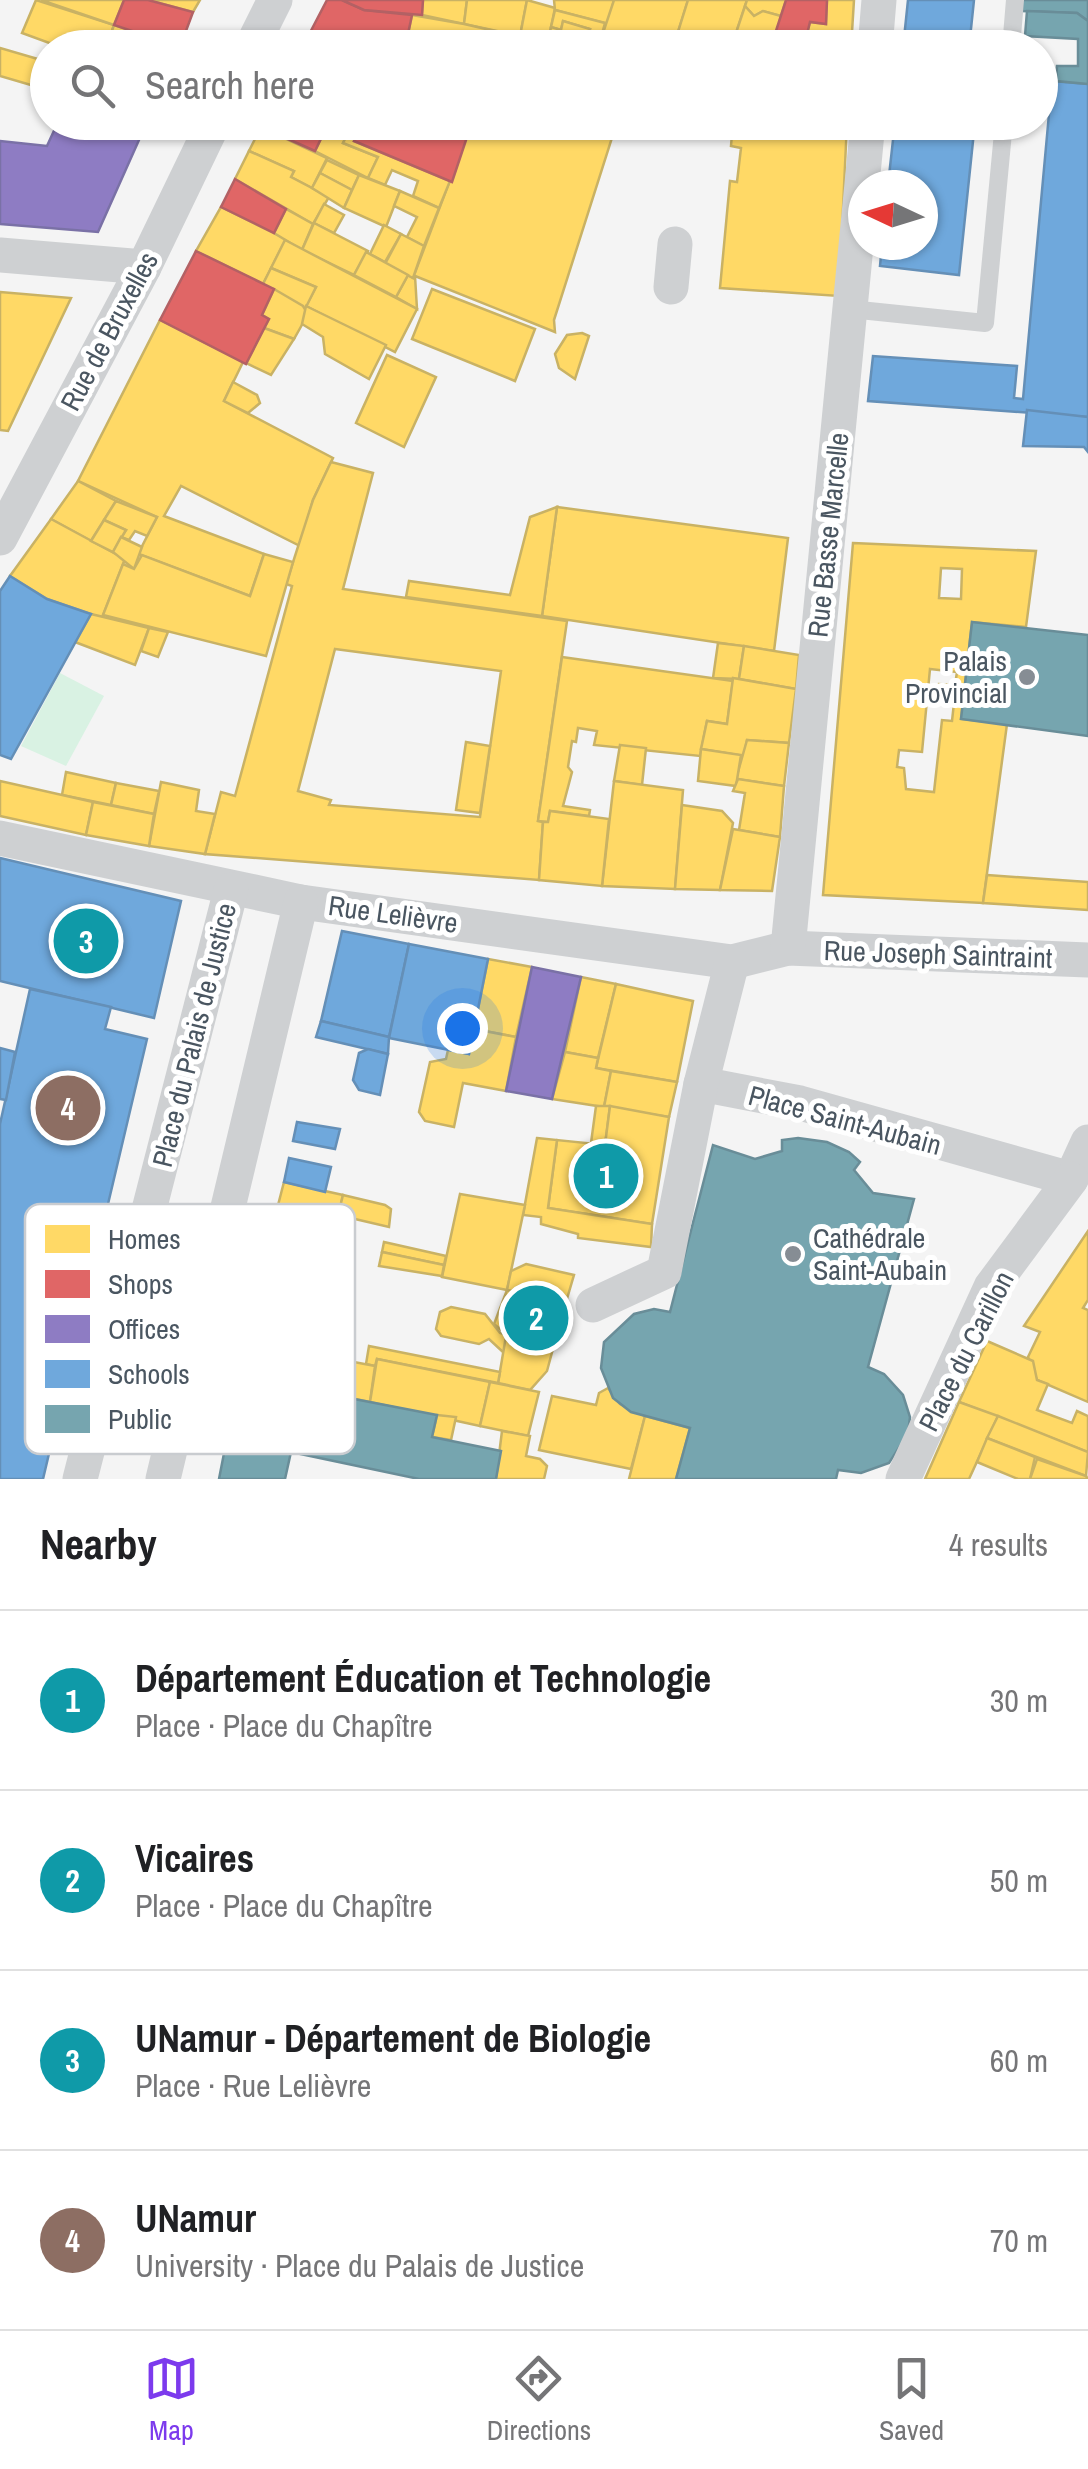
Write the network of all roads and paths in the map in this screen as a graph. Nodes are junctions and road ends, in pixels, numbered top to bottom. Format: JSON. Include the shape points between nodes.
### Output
{"nodes":[{"id":1,"x":274,"y":0,"type":"edge"},
{"id":2,"x":879,"y":0,"type":"edge"},
{"id":3,"x":1016,"y":0,"type":"edge"},
{"id":4,"x":260,"y":30,"type":"edge"},
{"id":5,"x":876,"y":30,"type":"edge"},
{"id":6,"x":1013,"y":30,"type":"edge"},
{"id":7,"x":205,"y":140,"type":"edge"},
{"id":8,"x":866,"y":140,"type":"edge"},
{"id":9,"x":1002,"y":140,"type":"edge"},
{"id":10,"x":675,"y":244,"type":"dead end"},
{"id":11,"x":0,"y":255,"type":"edge"},
{"id":12,"x":144,"y":267,"type":"junction"},
{"id":13,"x":671,"y":287,"type":"dead end"},
{"id":14,"x":850,"y":309,"type":"junction"},
{"id":15,"x":0,"y":538,"type":"edge"},
{"id":16,"x":0,"y":838,"type":"edge"},
{"id":17,"x":231,"y":890,"type":"junction"},
{"id":18,"x":301,"y":902,"type":"junction"},
{"id":19,"x":788,"y":948,"type":"junction"},
{"id":20,"x":1088,"y":960,"type":"edge"},
{"id":21,"x":732,"y":962,"type":"junction"},
{"id":22,"x":701,"y":1084,"type":"junction"},
{"id":23,"x":1088,"y":1142,"type":"edge"},
{"id":24,"x":1072,"y":1179,"type":"junction"},
{"id":25,"x":157,"y":1204,"type":"edge"},
{"id":26,"x":229,"y":1204,"type":"edge"},
{"id":27,"x":593,"y":1304,"type":"dead end"},
{"id":28,"x":169,"y":1454,"type":"edge"},
{"id":29,"x":163,"y":1479,"type":"edge"},
{"id":30,"x":903,"y":1479,"type":"edge"}],
"edges":[{"from":1,"to":4,"type":"street"},
{"from":2,"to":5,"type":"street"},
{"from":3,"to":6,"type":"lane"},
{"from":7,"to":12,"type":"street","name":"Rue de Bruxelles"},
{"from":8,"to":14,"type":"street","name":"Rue Basse Marcelle"},
{"from":9,"to":14,"type":"lane","via":[[985,323]]},
{"from":10,"to":13,"type":"street"},
{"from":11,"to":12,"type":"street"},
{"from":12,"to":15,"type":"street","name":"Rue de Bruxelles"},
{"from":14,"to":19,"type":"street","name":"Rue Basse Marcelle"},
{"from":16,"to":17,"type":"street","name":"Rue Lelièvre"},
{"from":17,"to":18,"type":"street","name":"Rue Lelièvre"},
{"from":17,"to":25,"type":"street","name":"Place du Palais de Justice"},
{"from":18,"to":21,"type":"street","name":"Rue Lelièvre"},
{"from":18,"to":26,"type":"street"},
{"from":19,"to":20,"type":"street","name":"Rue Joseph Saintraint"},
{"from":19,"to":21,"type":"street","name":"Rue Lelièvre"},
{"from":21,"to":22,"type":"street"},
{"from":22,"to":24,"type":"street","name":"Place Saint-Aubain","via":[[800,1103]]},
{"from":22,"to":27,"type":"street","via":[[664,1272]]},
{"from":23,"to":24,"type":"street"},
{"from":24,"to":30,"type":"street","name":"Place du Carillon","via":[[991,1287]]},
{"from":28,"to":29,"type":"street"}]}
